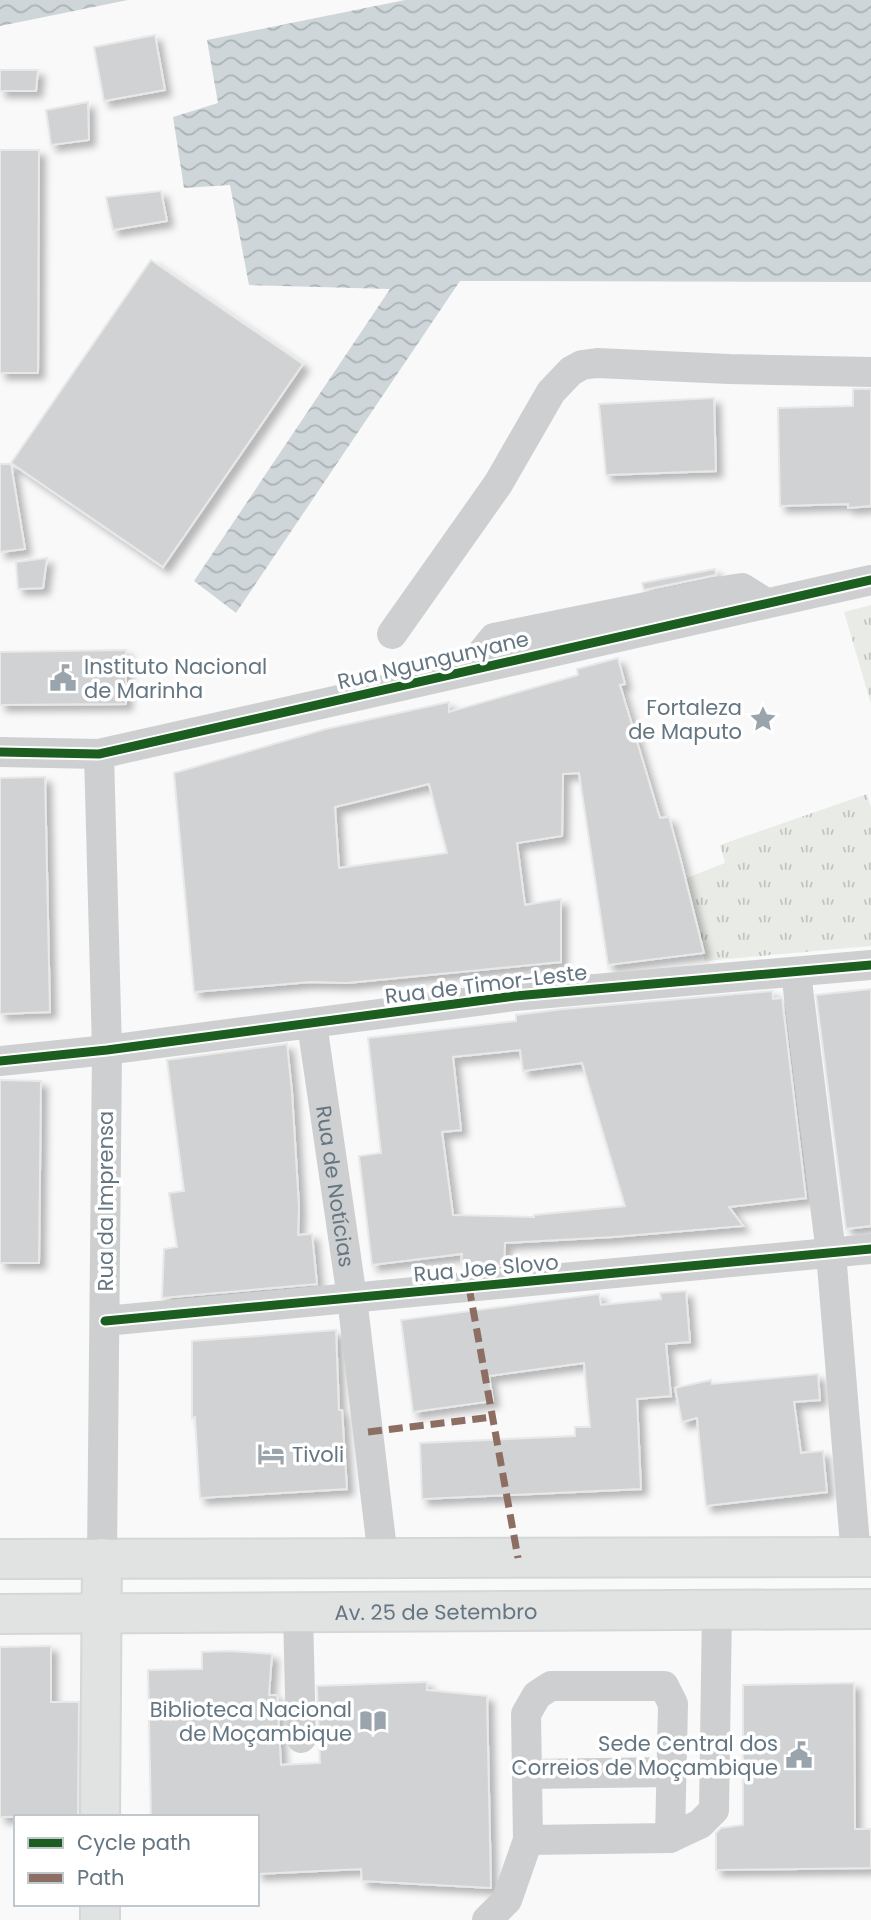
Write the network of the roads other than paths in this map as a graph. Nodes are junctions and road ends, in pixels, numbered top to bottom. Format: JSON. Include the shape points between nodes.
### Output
{"nodes":[{"id":1,"x":871,"y":372,"type":"edge"},
{"id":2,"x":871,"y":580,"type":"edge"},
{"id":3,"x":393,"y":634,"type":"dead end"},
{"id":4,"x":0,"y":752,"type":"edge"},
{"id":5,"x":99,"y":754,"type":"junction"},
{"id":6,"x":871,"y":965,"type":"edge"},
{"id":7,"x":796,"y":973,"type":"junction"},
{"id":8,"x":312,"y":1024,"type":"junction"},
{"id":9,"x":107,"y":1050,"type":"junction"},
{"id":10,"x":0,"y":1061,"type":"edge"},
{"id":11,"x":871,"y":1250,"type":"edge"},
{"id":12,"x":831,"y":1253,"type":"junction"},
{"id":13,"x":352,"y":1298,"type":"junction"},
{"id":14,"x":104,"y":1321,"type":"junction"},
{"id":15,"x":863,"y":1557,"type":"edge"},
{"id":16,"x":102,"y":1558,"type":"junction"},
{"id":17,"x":383,"y":1558,"type":"junction"},
{"id":18,"x":0,"y":1559,"type":"edge"},
{"id":19,"x":716,"y":1608,"type":"junction"},
{"id":20,"x":871,"y":1609,"type":"edge"},
{"id":21,"x":298,"y":1613,"type":"junction"},
{"id":22,"x":0,"y":1614,"type":"edge"},
{"id":23,"x":101,"y":1614,"type":"junction"},
{"id":24,"x":301,"y":1738,"type":"dead end"},
{"id":25,"x":672,"y":1772,"type":"junction"},
{"id":26,"x":527,"y":1774,"type":"junction"},
{"id":27,"x":100,"y":1815,"type":"edge"},
{"id":28,"x":670,"y":1838,"type":"junction"},
{"id":29,"x":528,"y":1840,"type":"junction"},
{"id":30,"x":487,"y":1920,"type":"edge"}],
"edges":[{"from":1,"to":3,"type":"street","via":[[597,363],[571,371],[551,392],[498,484]]},
{"from":2,"to":5,"type":"street","name":"Rua Ngungunyane"},
{"from":4,"to":5,"type":"street","name":"Rua Ngungunyane"},
{"from":5,"to":9,"type":"street","name":"Rua da Imprensa"},
{"from":6,"to":7,"type":"street","name":"Rua de Timor-Leste"},
{"from":7,"to":8,"type":"street","name":"Rua de Timor-Leste","via":[[515,996]]},
{"from":7,"to":12,"type":"street"},
{"from":8,"to":9,"type":"street","name":"Rua de Timor-Leste"},
{"from":8,"to":13,"type":"street","name":"Rua de Notícias"},
{"from":9,"to":10,"type":"street","name":"Rua de Timor-Leste"},
{"from":9,"to":14,"type":"street","name":"Rua da Imprensa"},
{"from":11,"to":12,"type":"street","name":"Rua Joe Slovo"},
{"from":12,"to":13,"type":"street","name":"Rua Joe Slovo"},
{"from":12,"to":15,"type":"street"},
{"from":13,"to":14,"type":"street","name":"Rua Joe Slovo"},
{"from":13,"to":17,"type":"street","name":"Rua de Notícias"},
{"from":14,"to":16,"type":"street","name":"Rua da Imprensa"},
{"from":15,"to":17,"type":"main road"},
{"from":16,"to":17,"type":"main road"},
{"from":16,"to":18,"type":"main road"},
{"from":16,"to":23,"type":"main road","name":"Rua da Imprensa"},
{"from":19,"to":20,"type":"main road","name":"Av. 25 de Setembro"},
{"from":19,"to":21,"type":"main road","name":"Av. 25 de Setembro"},
{"from":19,"to":28,"type":"street","via":[[714,1810],[700,1824]]},
{"from":21,"to":23,"type":"main road","name":"Av. 25 de Setembro"},
{"from":21,"to":24,"type":"street"},
{"from":22,"to":23,"type":"main road","name":"Av. 25 de Setembro"},
{"from":23,"to":27,"type":"main road","name":"Rua da Imprensa"},
{"from":25,"to":26,"type":"street"},
{"from":25,"to":26,"type":"street","via":[[673,1704],[664,1686],[551,1686],[537,1695],[526,1714]]},
{"from":25,"to":28,"type":"street"},
{"from":26,"to":29,"type":"street"},
{"from":28,"to":29,"type":"street"},
{"from":29,"to":30,"type":"street","via":[[507,1900]]}]}
